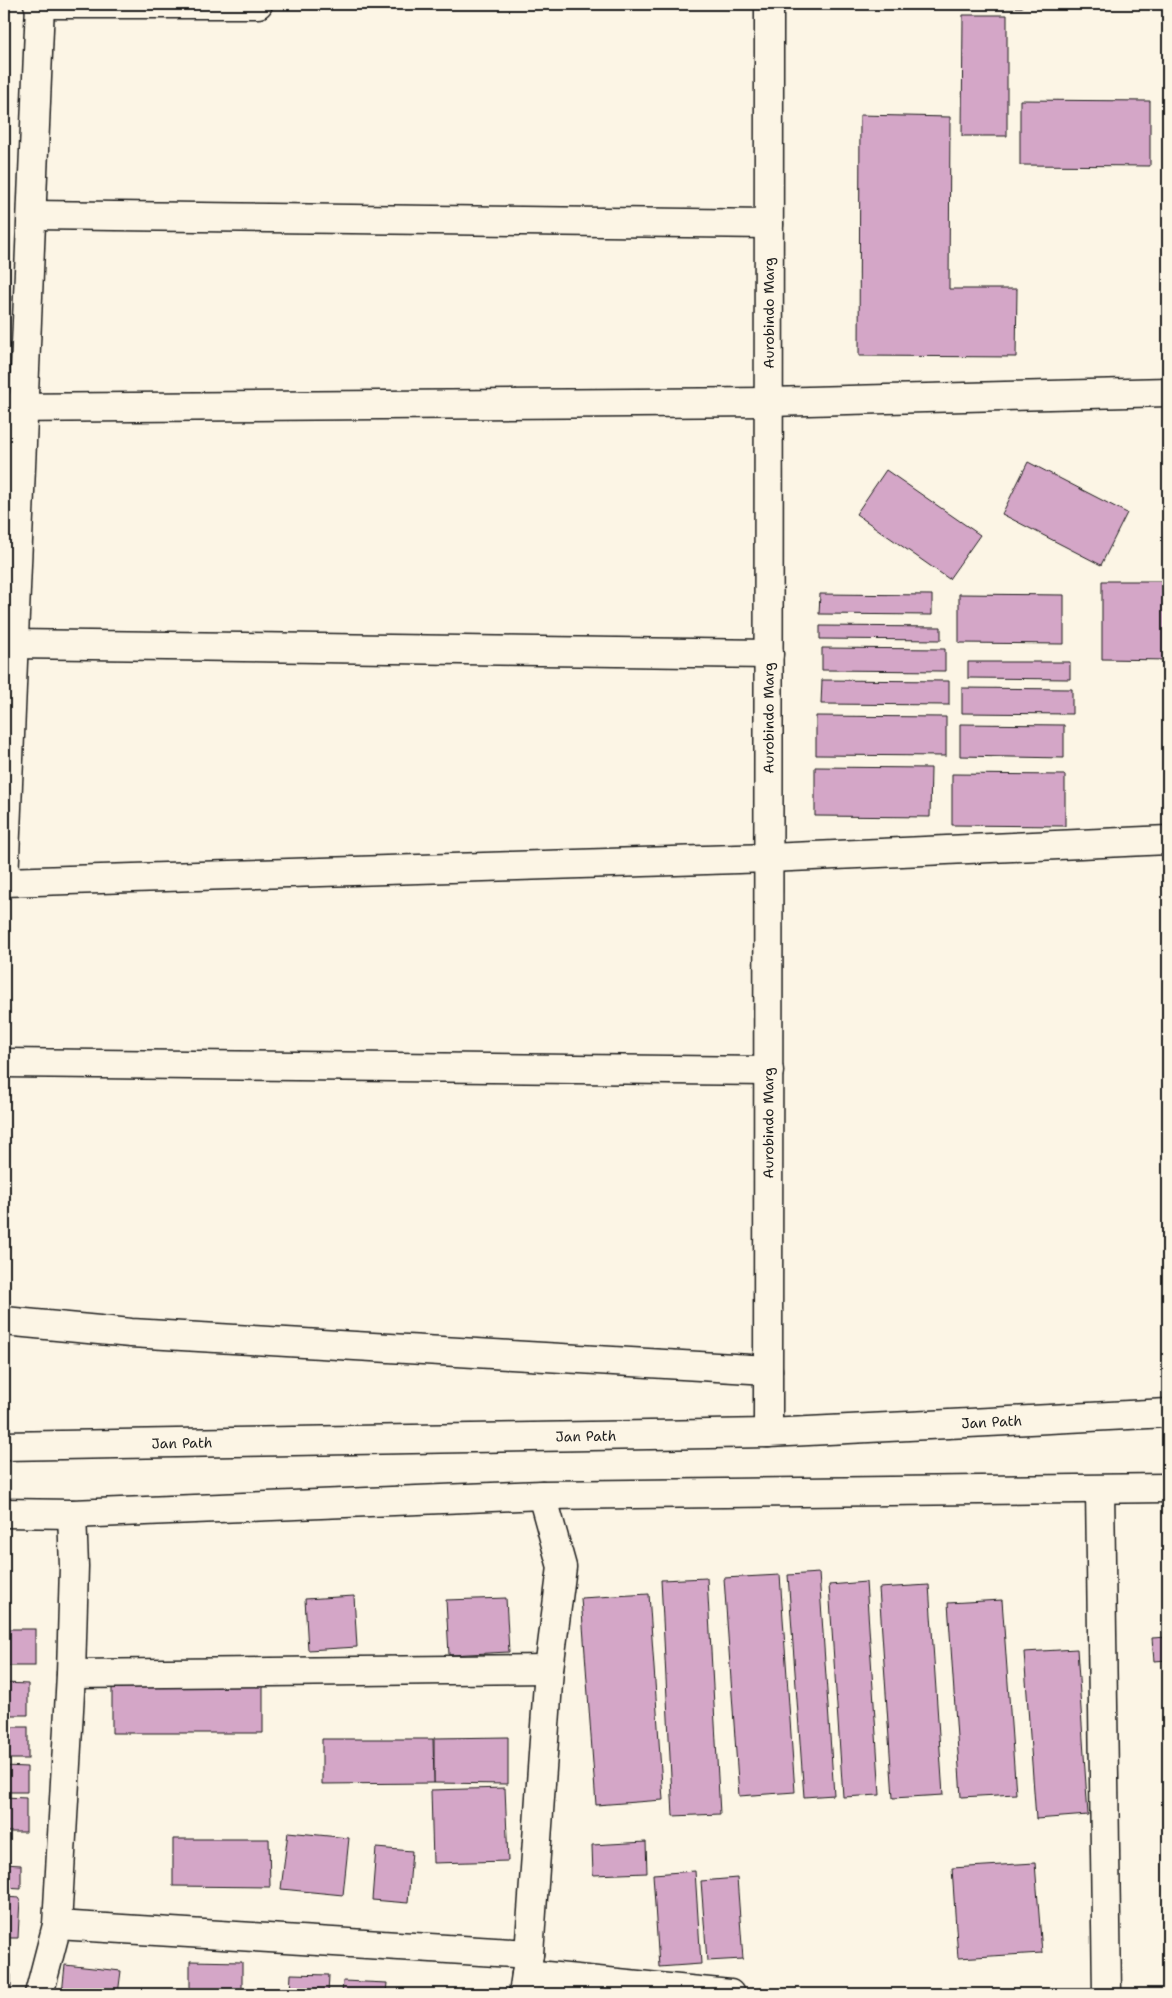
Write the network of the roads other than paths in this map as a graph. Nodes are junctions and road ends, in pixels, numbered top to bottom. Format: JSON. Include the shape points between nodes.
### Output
{"nodes":[{"id":1,"x":39,"y":4,"type":"edge"},
{"id":2,"x":231,"y":4,"type":"edge"},
{"id":3,"x":258,"y":4,"type":"edge"},
{"id":4,"x":770,"y":4,"type":"edge"},
{"id":5,"x":32,"y":215,"type":"junction"},
{"id":6,"x":769,"y":224,"type":"junction"},
{"id":7,"x":1168,"y":392,"type":"edge"},
{"id":8,"x":769,"y":402,"type":"junction"},
{"id":9,"x":14,"y":408,"type":"edge"},
{"id":10,"x":13,"y":644,"type":"junction"},
{"id":11,"x":769,"y":654,"type":"junction"},
{"id":12,"x":1168,"y":840,"type":"edge"},
{"id":13,"x":769,"y":858,"type":"junction"},
{"id":14,"x":4,"y":882,"type":"edge"},
{"id":15,"x":4,"y":1063,"type":"edge"},
{"id":16,"x":769,"y":1070,"type":"junction"},
{"id":17,"x":4,"y":1321,"type":"edge"},
{"id":18,"x":768,"y":1370,"type":"junction"},
{"id":19,"x":1168,"y":1413,"type":"edge"},
{"id":20,"x":768,"y":1433,"type":"junction"},
{"id":21,"x":4,"y":1446,"type":"edge"},
{"id":22,"x":1168,"y":1488,"type":"edge"},
{"id":23,"x":1100,"y":1490,"type":"junction"},
{"id":24,"x":542,"y":1495,"type":"junction"},
{"id":25,"x":4,"y":1513,"type":"edge"},
{"id":26,"x":72,"y":1514,"type":"junction"},
{"id":27,"x":549,"y":1669,"type":"junction"},
{"id":28,"x":70,"y":1674,"type":"junction"},
{"id":29,"x":57,"y":1925,"type":"junction"},
{"id":30,"x":526,"y":1974,"type":"edge"},
{"id":31,"x":679,"y":1992,"type":"edge"},
{"id":32,"x":39,"y":1994,"type":"edge"},
{"id":33,"x":730,"y":1994,"type":"edge"},
{"id":34,"x":1107,"y":1994,"type":"edge"}],
"edges":[{"from":1,"to":2,"type":"street"},
{"from":1,"to":5,"type":"street"},
{"from":2,"to":3,"type":"street"},
{"from":4,"to":6,"type":"street","name":"Aurobindo Marg"},
{"from":5,"to":6,"type":"street"},
{"from":5,"to":9,"type":"street"},
{"from":6,"to":8,"type":"street","name":"Aurobindo Marg"},
{"from":7,"to":8,"type":"street"},
{"from":8,"to":9,"type":"street"},
{"from":8,"to":11,"type":"street","name":"Aurobindo Marg"},
{"from":9,"to":10,"type":"street"},
{"from":10,"to":11,"type":"street"},
{"from":10,"to":14,"type":"street"},
{"from":11,"to":13,"type":"street","name":"Aurobindo Marg"},
{"from":12,"to":13,"type":"street"},
{"from":13,"to":14,"type":"street"},
{"from":13,"to":16,"type":"street","name":"Aurobindo Marg"},
{"from":15,"to":16,"type":"street"},
{"from":16,"to":18,"type":"street","name":"Aurobindo Marg"},
{"from":17,"to":18,"type":"street","via":[[131,1332]]},
{"from":18,"to":20,"type":"street","name":"Aurobindo Marg"},
{"from":19,"to":20,"type":"street","name":"Jan Path"},
{"from":20,"to":21,"type":"street","name":"Jan Path"},
{"from":22,"to":23,"type":"street"},
{"from":23,"to":24,"type":"street"},
{"from":23,"to":34,"type":"street"},
{"from":24,"to":26,"type":"street"},
{"from":24,"to":27,"type":"street","via":[[562,1567]]},
{"from":25,"to":26,"type":"street"},
{"from":26,"to":28,"type":"street","via":[[74,1566]]},
{"from":27,"to":28,"type":"street"},
{"from":27,"to":30,"type":"street"},
{"from":28,"to":29,"type":"street"},
{"from":29,"to":30,"type":"street"},
{"from":29,"to":32,"type":"street"},
{"from":30,"to":31,"type":"street"},
{"from":31,"to":33,"type":"street"}]}
